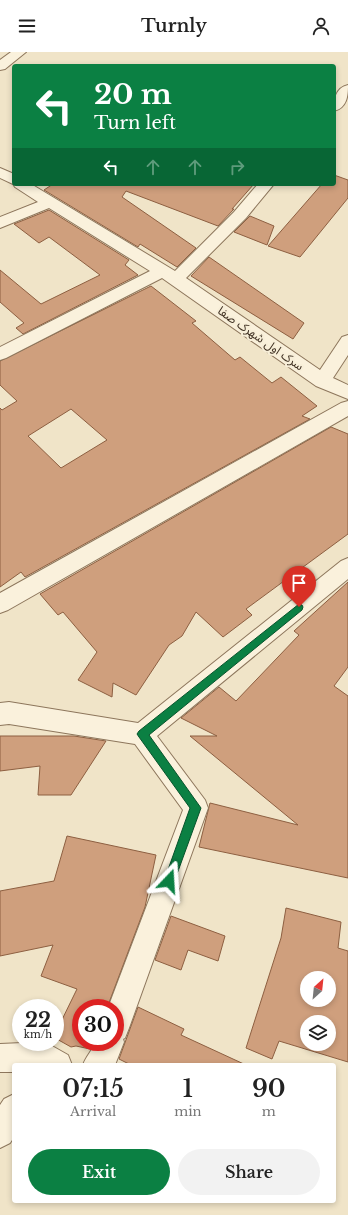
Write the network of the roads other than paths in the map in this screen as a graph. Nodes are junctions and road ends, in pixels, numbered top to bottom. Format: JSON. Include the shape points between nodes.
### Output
{"nodes":[{"id":1,"x":19,"y":52,"type":"edge"},
{"id":2,"x":0,"y":66,"type":"edge"},
{"id":3,"x":348,"y":90,"type":"edge"},
{"id":4,"x":336,"y":105,"type":"edge"},
{"id":5,"x":0,"y":172,"type":"edge"},
{"id":6,"x":12,"y":179,"type":"edge"},
{"id":7,"x":23,"y":186,"type":"edge"},
{"id":8,"x":264,"y":186,"type":"edge"},
{"id":9,"x":50,"y":202,"type":"junction"},
{"id":10,"x":0,"y":223,"type":"edge"},
{"id":11,"x":169,"y":275,"type":"junction"},
{"id":12,"x":348,"y":341,"type":"edge"},
{"id":13,"x":0,"y":354,"type":"edge"},
{"id":14,"x":322,"y":381,"type":"junction"},
{"id":15,"x":348,"y":392,"type":"edge"},
{"id":16,"x":348,"y":408,"type":"edge"},
{"id":17,"x":348,"y":567,"type":"edge"},
{"id":18,"x":0,"y":604,"type":"edge"},
{"id":19,"x":0,"y":714,"type":"edge"},
{"id":20,"x":142,"y":734,"type":"junction"},
{"id":21,"x":124,"y":1004,"type":"edge"},
{"id":22,"x":106,"y":1051,"type":"edge"},
{"id":23,"x":0,"y":1058,"type":"edge"},
{"id":24,"x":47,"y":1062,"type":"edge"},
{"id":25,"x":99,"y":1063,"type":"edge"},
{"id":26,"x":12,"y":1112,"type":"edge"},
{"id":27,"x":0,"y":1133,"type":"edge"}],
"edges":[{"from":1,"to":2,"type":"street"},
{"from":3,"to":4,"type":"street"},
{"from":5,"to":6,"type":"street"},
{"from":7,"to":9,"type":"street","name":"سرک اول شهرک صفا"},
{"from":8,"to":11,"type":"street","via":[[240,214]]},
{"from":9,"to":10,"type":"street"},
{"from":9,"to":11,"type":"street","name":"سرک اول شهرک صفا"},
{"from":11,"to":13,"type":"street"},
{"from":11,"to":14,"type":"street","name":"سرک اول شهرک صفا"},
{"from":12,"to":14,"type":"street"},
{"from":14,"to":15,"type":"street","name":"سرک اول شهرک صفا"},
{"from":16,"to":18,"type":"street"},
{"from":17,"to":20,"type":"street"},
{"from":19,"to":20,"type":"street","via":[[9,713]]},
{"from":20,"to":21,"type":"street","via":[[196,808]]},
{"from":22,"to":25,"type":"street"},
{"from":23,"to":24,"type":"street"},
{"from":26,"to":27,"type":"street"}]}
